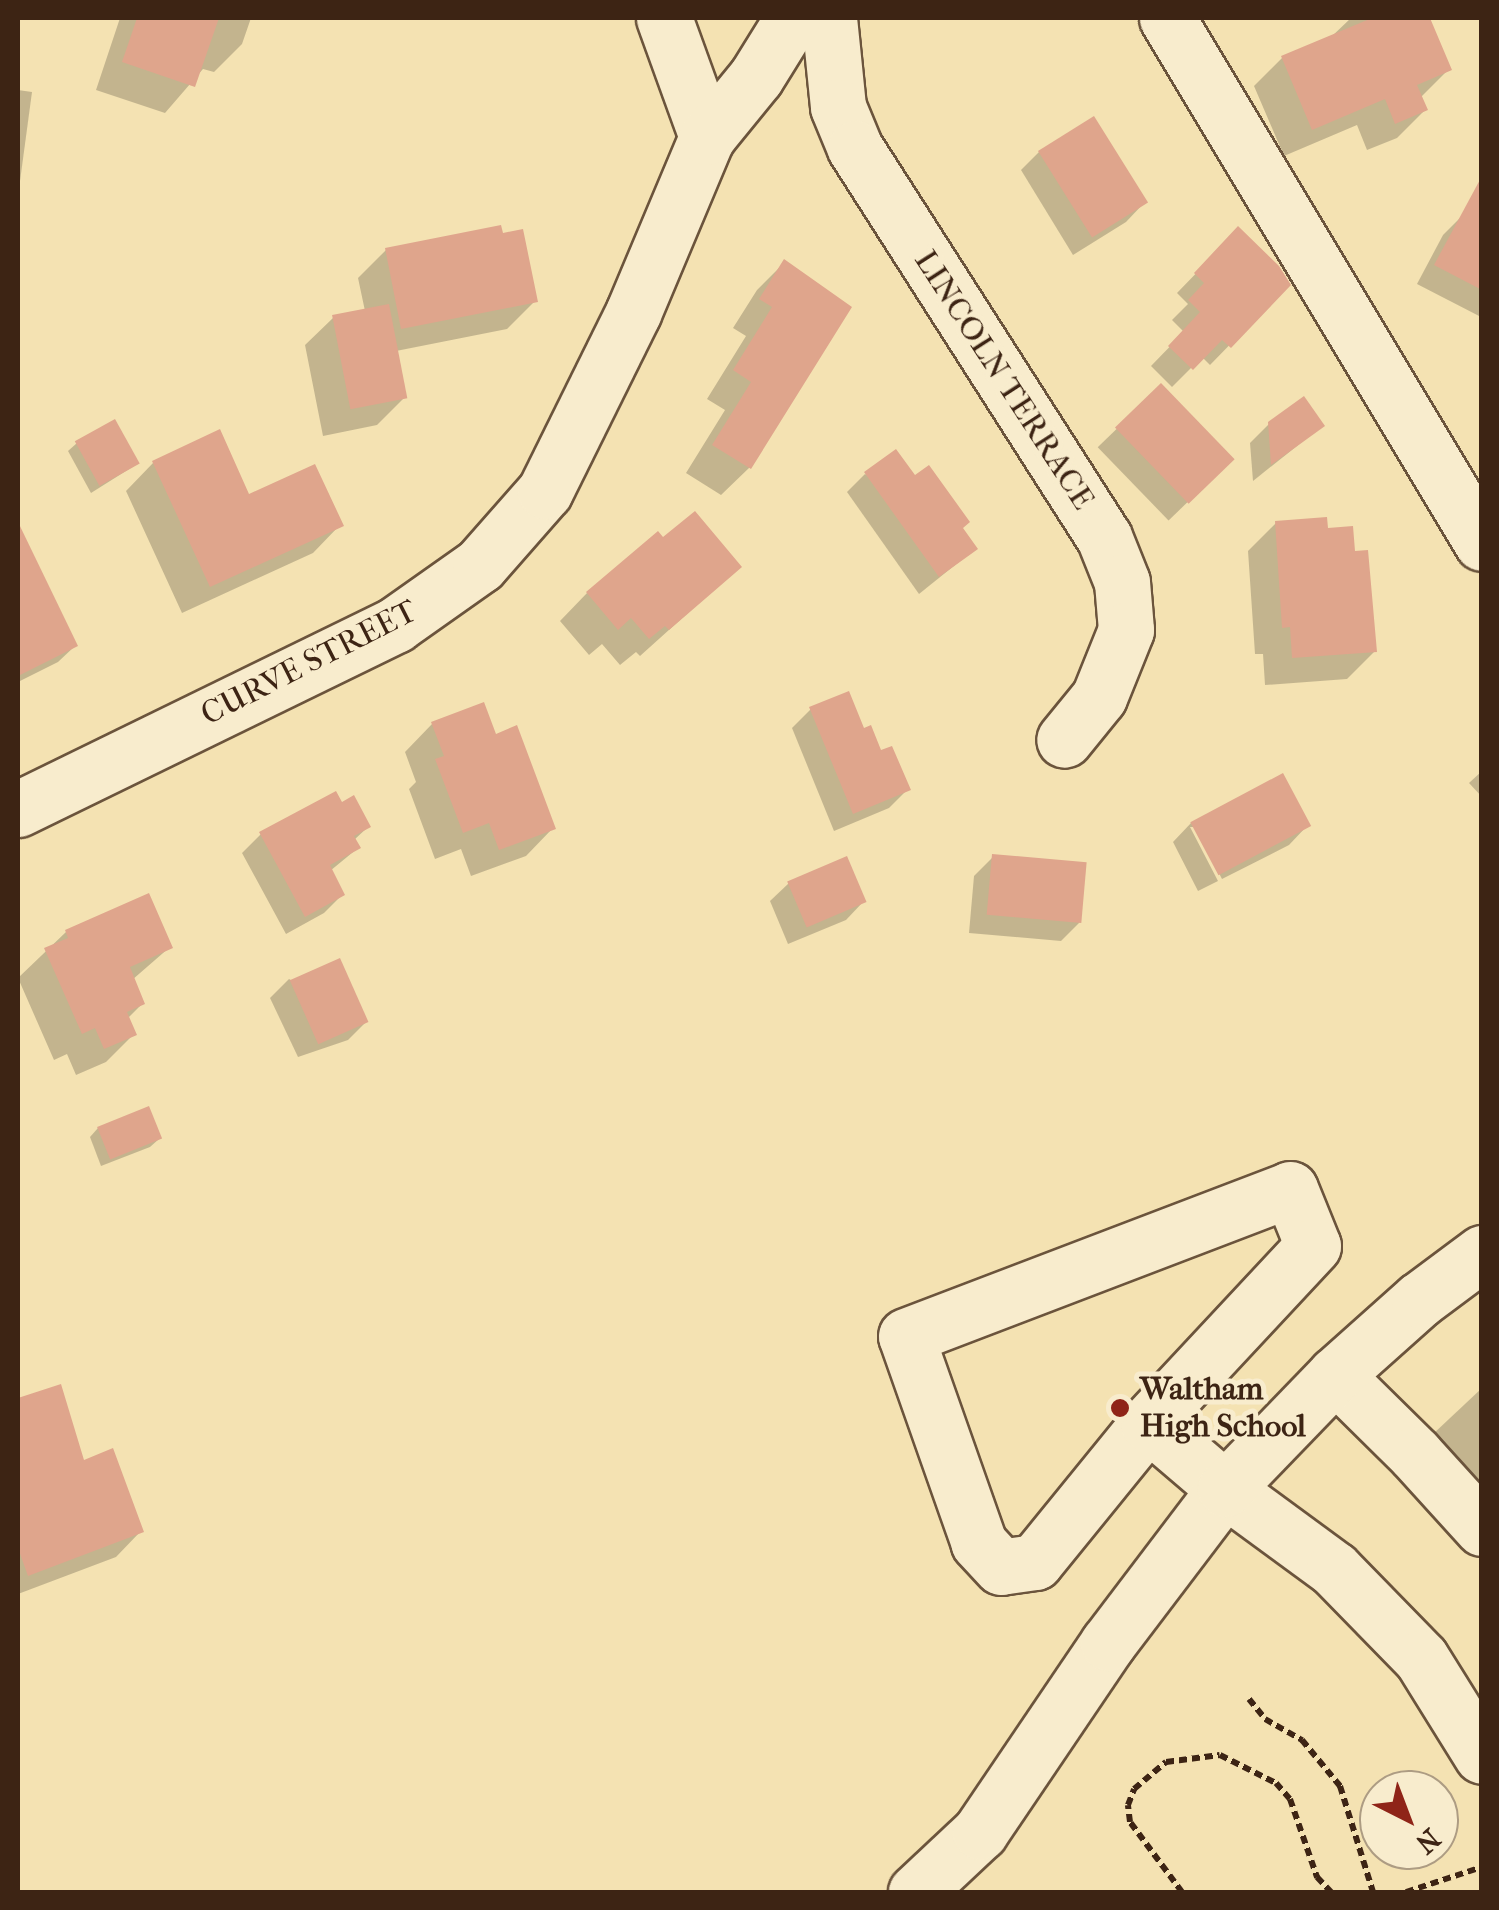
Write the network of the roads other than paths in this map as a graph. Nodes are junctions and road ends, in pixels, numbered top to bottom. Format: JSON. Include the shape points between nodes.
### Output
{"nodes":[{"id":1,"x":664,"y":18,"type":"edge"},
{"id":2,"x":804,"y":18,"type":"edge"},
{"id":3,"x":1167,"y":18,"type":"edge"},
{"id":4,"x":707,"y":137,"type":"junction"},
{"id":5,"x":1482,"y":543,"type":"edge"},
{"id":6,"x":1064,"y":740,"type":"dead end"},
{"id":7,"x":18,"y":809,"type":"edge"},
{"id":8,"x":1482,"y":1253,"type":"edge"},
{"id":9,"x":1335,"y":1375,"type":"junction"},
{"id":10,"x":1148,"y":1423,"type":"junction"},
{"id":11,"x":1225,"y":1489,"type":"junction"},
{"id":12,"x":1482,"y":1528,"type":"edge"},
{"id":13,"x":1482,"y":1756,"type":"edge"},
{"id":14,"x":916,"y":1892,"type":"edge"}],
"edges":[{"from":1,"to":4,"type":"street"},
{"from":2,"to":4,"type":"street","name":"CURVE STREET"},
{"from":2,"to":6,"type":"street","name":"LINCOLN TERRACE","via":[[856,148],[1104,536],[1122,582],[1126,630],[1099,698]]},
{"from":3,"to":5,"type":"street"},
{"from":4,"to":7,"type":"street","name":"CURVE STREET","via":[[581,424],[545,491],[480,565],[395,625]]},
{"from":8,"to":9,"type":"street"},
{"from":9,"to":11,"type":"street"},
{"from":9,"to":12,"type":"street"},
{"from":10,"to":10,"type":"street","via":[[1313,1246],[1290,1189],[906,1336],[978,1543],[1001,1567],[1034,1562]]},
{"from":10,"to":11,"type":"street"},
{"from":11,"to":13,"type":"street","via":[[1334,1569],[1421,1658]]},
{"from":11,"to":14,"type":"street","via":[[1108,1643],[980,1832]]}]}
